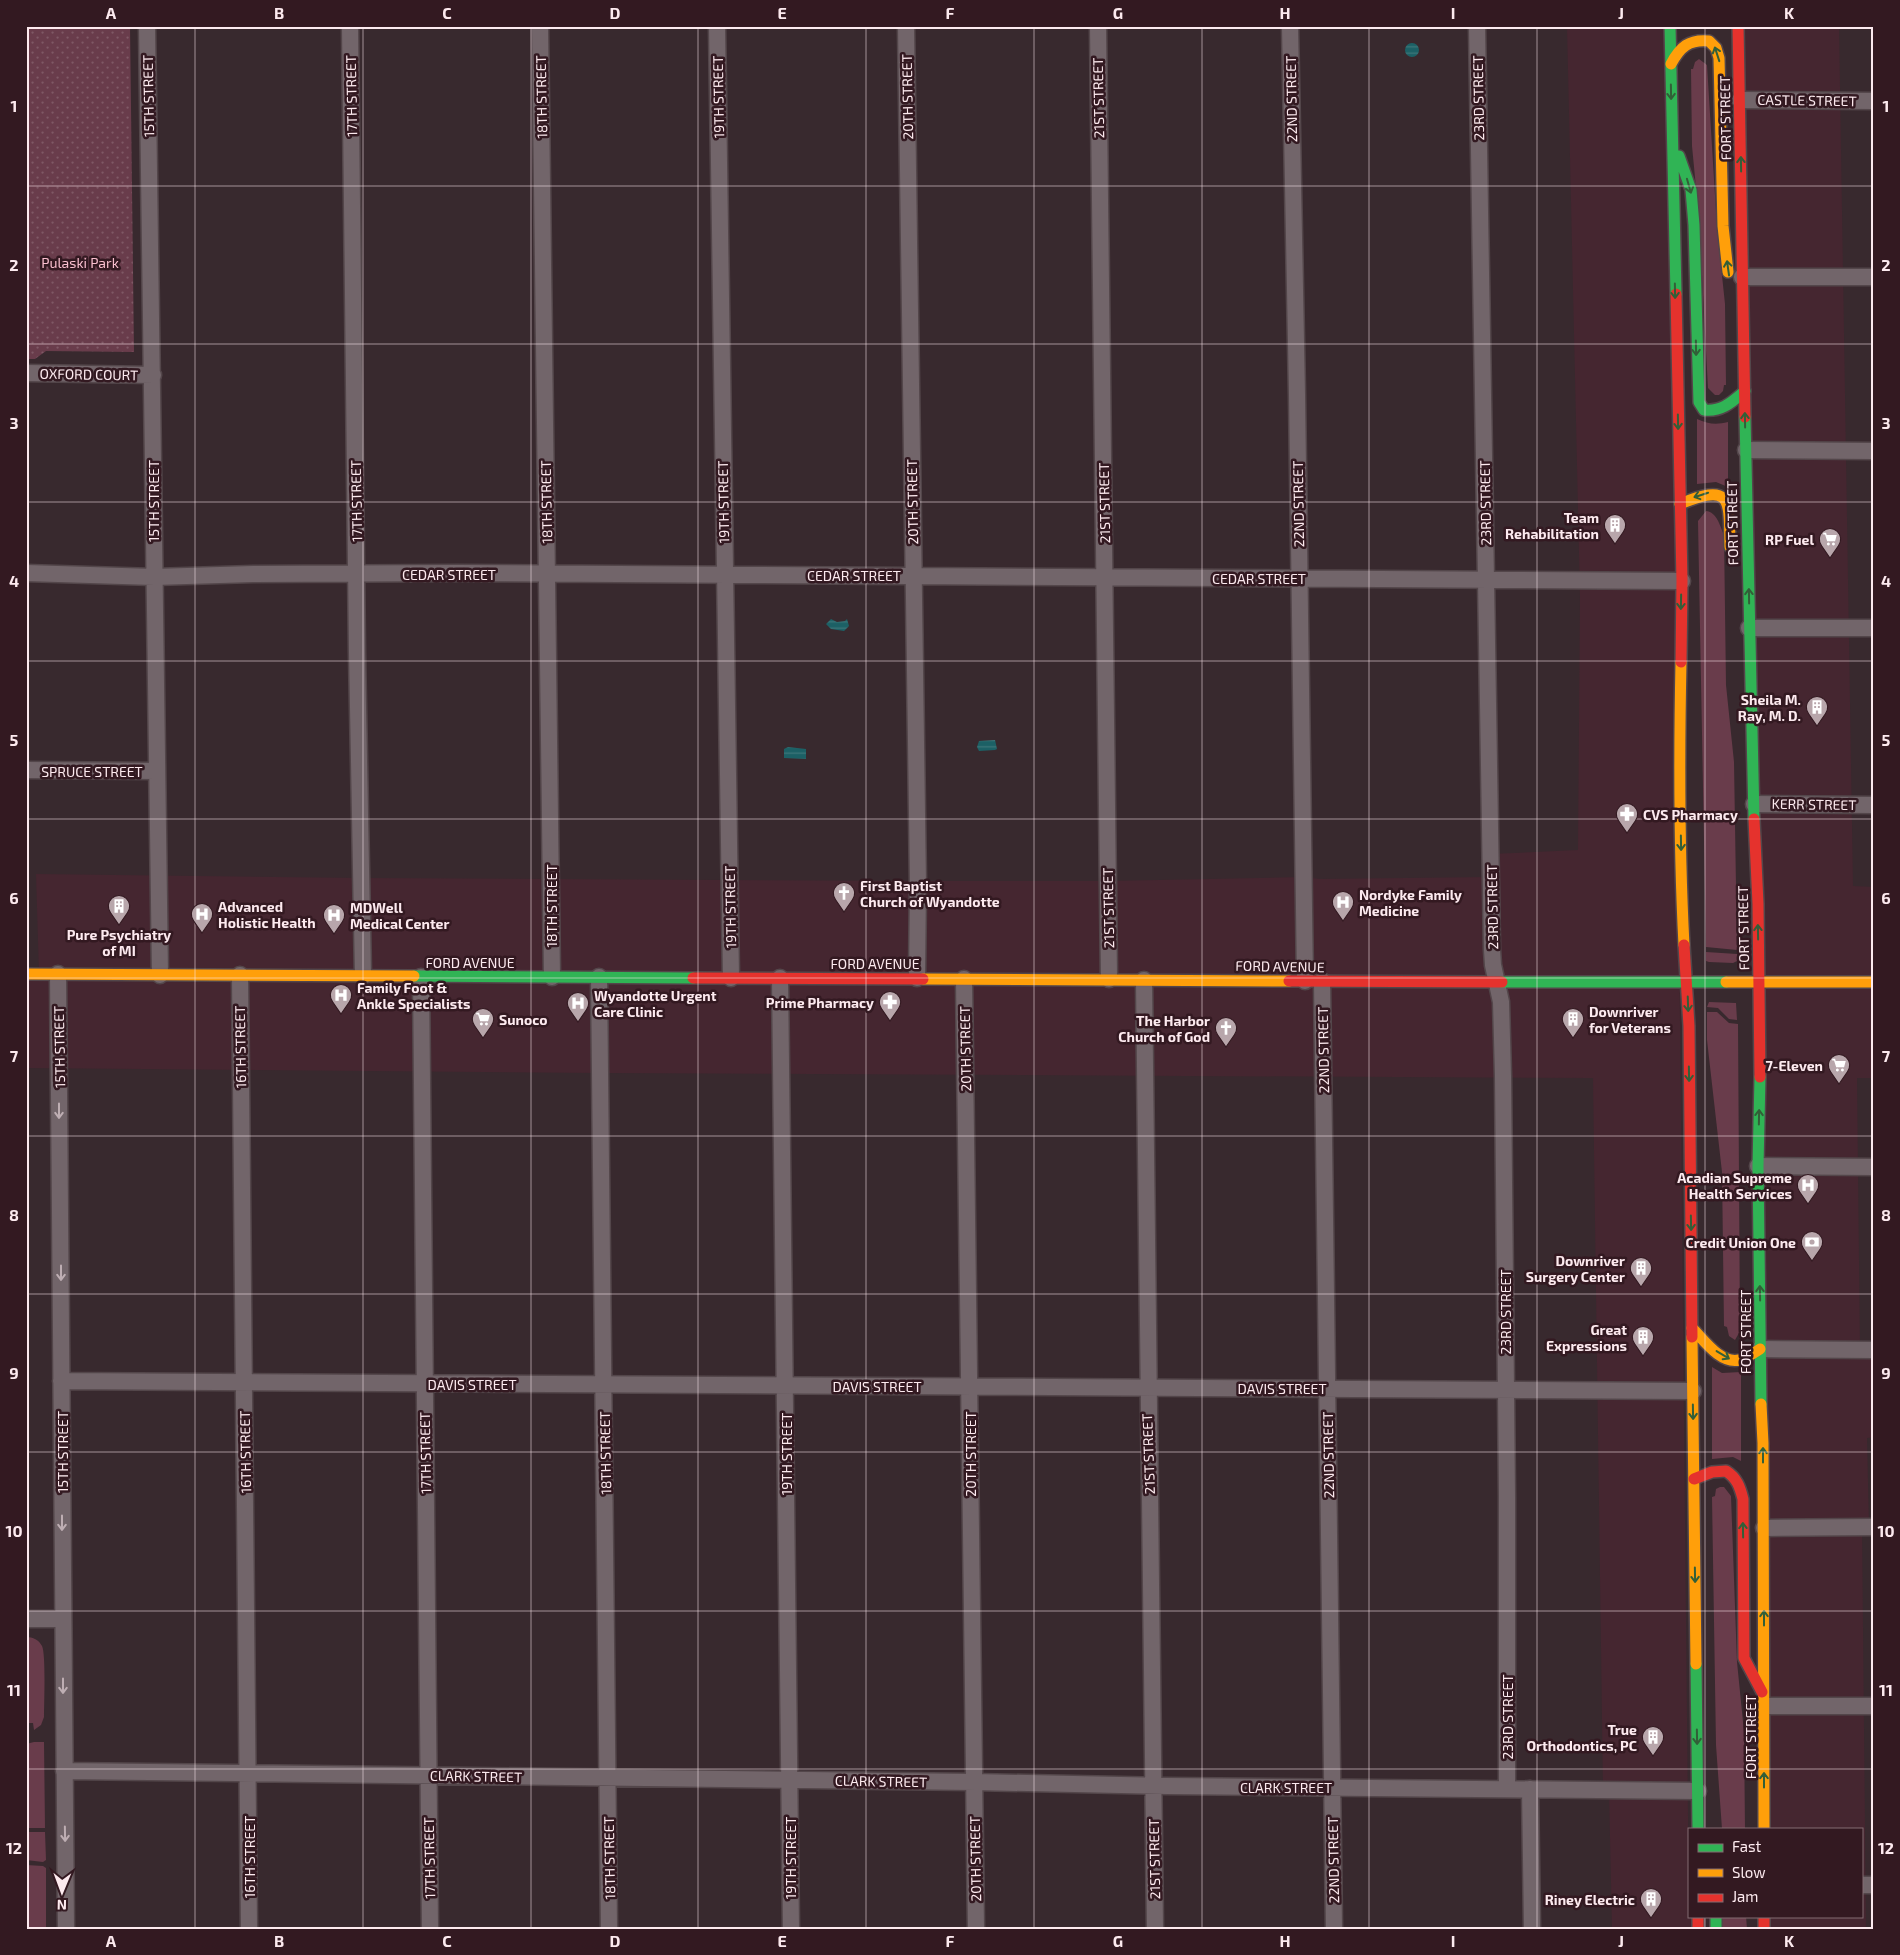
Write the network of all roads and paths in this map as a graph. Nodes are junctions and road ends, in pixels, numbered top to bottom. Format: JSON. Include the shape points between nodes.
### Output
{"nodes":[{"id":1,"x":147,"y":26,"type":"edge"},
{"id":2,"x":350,"y":26,"type":"edge"},
{"id":3,"x":540,"y":26,"type":"edge"},
{"id":4,"x":717,"y":26,"type":"edge"},
{"id":5,"x":906,"y":26,"type":"edge"},
{"id":6,"x":1098,"y":26,"type":"edge"},
{"id":7,"x":1290,"y":26,"type":"edge"},
{"id":8,"x":1477,"y":26,"type":"edge"},
{"id":9,"x":1670,"y":26,"type":"edge"},
{"id":10,"x":1738,"y":26,"type":"edge"},
{"id":11,"x":1670,"y":64,"type":"junction"},
{"id":12,"x":1740,"y":100,"type":"junction"},
{"id":13,"x":1874,"y":101,"type":"edge"},
{"id":14,"x":1672,"y":140,"type":"junction"},
{"id":15,"x":1742,"y":277,"type":"junction"},
{"id":16,"x":1874,"y":277,"type":"edge"},
{"id":17,"x":1744,"y":333,"type":"junction"},
{"id":18,"x":26,"y":373,"type":"edge"},
{"id":19,"x":153,"y":376,"type":"junction"},
{"id":20,"x":1745,"y":391,"type":"junction"},
{"id":21,"x":1746,"y":450,"type":"junction"},
{"id":22,"x":1874,"y":451,"type":"edge"},
{"id":23,"x":1680,"y":504,"type":"junction"},
{"id":24,"x":1731,"y":561,"type":"dead end"},
{"id":25,"x":26,"y":572,"type":"edge"},
{"id":26,"x":357,"y":574,"type":"junction"},
{"id":27,"x":546,"y":574,"type":"junction"},
{"id":28,"x":724,"y":575,"type":"junction"},
{"id":29,"x":913,"y":576,"type":"junction"},
{"id":30,"x":154,"y":577,"type":"junction"},
{"id":31,"x":1105,"y":577,"type":"junction"},
{"id":32,"x":1300,"y":578,"type":"junction"},
{"id":33,"x":1486,"y":579,"type":"junction"},
{"id":34,"x":1682,"y":581,"type":"junction"},
{"id":35,"x":1749,"y":628,"type":"junction"},
{"id":36,"x":1874,"y":628,"type":"edge"},
{"id":37,"x":1739,"y":708,"type":"dead end"},
{"id":38,"x":1751,"y":745,"type":"junction"},
{"id":39,"x":26,"y":770,"type":"edge"},
{"id":40,"x":157,"y":771,"type":"junction"},
{"id":41,"x":1754,"y":804,"type":"junction"},
{"id":42,"x":1874,"y":805,"type":"edge"},
{"id":43,"x":26,"y":974,"type":"edge"},
{"id":44,"x":58,"y":974,"type":"junction"},
{"id":45,"x":160,"y":975,"type":"junction"},
{"id":46,"x":240,"y":975,"type":"junction"},
{"id":47,"x":363,"y":976,"type":"junction"},
{"id":48,"x":421,"y":976,"type":"junction"},
{"id":49,"x":552,"y":977,"type":"junction"},
{"id":50,"x":599,"y":977,"type":"junction"},
{"id":51,"x":731,"y":978,"type":"junction"},
{"id":52,"x":780,"y":978,"type":"junction"},
{"id":53,"x":917,"y":978,"type":"junction"},
{"id":54,"x":964,"y":979,"type":"junction"},
{"id":55,"x":1109,"y":979,"type":"junction"},
{"id":56,"x":1144,"y":980,"type":"junction"},
{"id":57,"x":1305,"y":981,"type":"junction"},
{"id":58,"x":1322,"y":981,"type":"junction"},
{"id":59,"x":1497,"y":981,"type":"junction"},
{"id":60,"x":1759,"y":981,"type":"junction"},
{"id":61,"x":1874,"y":982,"type":"edge"},
{"id":62,"x":1687,"y":983,"type":"junction"},
{"id":63,"x":1758,"y":1166,"type":"junction"},
{"id":64,"x":1874,"y":1167,"type":"edge"},
{"id":65,"x":1692,"y":1328,"type":"junction"},
{"id":66,"x":1760,"y":1350,"type":"junction"},
{"id":67,"x":1874,"y":1350,"type":"edge"},
{"id":68,"x":62,"y":1381,"type":"junction"},
{"id":69,"x":244,"y":1382,"type":"junction"},
{"id":70,"x":424,"y":1383,"type":"junction"},
{"id":71,"x":604,"y":1384,"type":"junction"},
{"id":72,"x":785,"y":1385,"type":"junction"},
{"id":73,"x":970,"y":1386,"type":"junction"},
{"id":74,"x":1147,"y":1387,"type":"junction"},
{"id":75,"x":1327,"y":1388,"type":"junction"},
{"id":76,"x":1505,"y":1389,"type":"junction"},
{"id":77,"x":1693,"y":1391,"type":"junction"},
{"id":78,"x":1694,"y":1479,"type":"junction"},
{"id":79,"x":1874,"y":1527,"type":"edge"},
{"id":80,"x":1764,"y":1528,"type":"junction"},
{"id":81,"x":26,"y":1619,"type":"edge"},
{"id":82,"x":63,"y":1619,"type":"junction"},
{"id":83,"x":1765,"y":1701,"type":"junction"},
{"id":84,"x":1874,"y":1706,"type":"edge"},
{"id":85,"x":64,"y":1770,"type":"junction"},
{"id":86,"x":248,"y":1772,"type":"junction"},
{"id":87,"x":428,"y":1775,"type":"junction"},
{"id":88,"x":608,"y":1778,"type":"junction"},
{"id":89,"x":789,"y":1780,"type":"junction"},
{"id":90,"x":974,"y":1782,"type":"junction"},
{"id":91,"x":1153,"y":1785,"type":"junction"},
{"id":92,"x":1332,"y":1787,"type":"junction"},
{"id":93,"x":1507,"y":1788,"type":"junction"},
{"id":94,"x":1530,"y":1789,"type":"junction"},
{"id":95,"x":1698,"y":1797,"type":"junction"},
{"id":96,"x":1698,"y":1828,"type":"edge"},
{"id":97,"x":1712,"y":1828,"type":"edge"},
{"id":98,"x":1764,"y":1828,"type":"edge"},
{"id":99,"x":66,"y":1929,"type":"edge"},
{"id":100,"x":249,"y":1929,"type":"edge"},
{"id":101,"x":430,"y":1929,"type":"edge"},
{"id":102,"x":609,"y":1929,"type":"edge"},
{"id":103,"x":791,"y":1929,"type":"edge"},
{"id":104,"x":976,"y":1929,"type":"edge"},
{"id":105,"x":1155,"y":1929,"type":"edge"},
{"id":106,"x":1334,"y":1929,"type":"edge"},
{"id":107,"x":1532,"y":1929,"type":"edge"}],
"edges":[{"from":1,"to":19,"type":"street","name":"15TH STREET"},
{"from":2,"to":26,"type":"street","name":"17TH STREET"},
{"from":3,"to":27,"type":"street","name":"18TH STREET"},
{"from":4,"to":28,"type":"street","name":"19TH STREET"},
{"from":5,"to":29,"type":"street","name":"20TH STREET"},
{"from":6,"to":31,"type":"street","name":"21ST STREET"},
{"from":7,"to":32,"type":"street","name":"22ND STREET"},
{"from":8,"to":33,"type":"street","name":"23RD STREET"},
{"from":9,"to":11,"type":"main road"},
{"from":10,"to":12,"type":"main road","name":"FORT STREET"},
{"from":11,"to":14,"type":"main road","one_way":true},
{"from":17,"to":11,"type":"main road","one_way":true,"via":[[1728,274],[1723,226],[1720,58],[1709,41],[1697,40],[1681,47]]},
{"from":12,"to":13,"type":"street","name":"CASTLE STREET"},
{"from":15,"to":12,"type":"main road","name":"FORT STREET","one_way":true},
{"from":14,"to":20,"type":"main road","one_way":true,"via":[[1691,190],[1699,402],[1704,410],[1713,412],[1726,408]]},
{"from":14,"to":23,"type":"main road","one_way":true},
{"from":15,"to":16,"type":"street"},
{"from":15,"to":17,"type":"main road","name":"FORT STREET"},
{"from":17,"to":20,"type":"main road","name":"FORT STREET"},
{"from":18,"to":19,"type":"street","name":"OXFORD COURT"},
{"from":19,"to":30,"type":"street","name":"15TH STREET"},
{"from":21,"to":20,"type":"main road","name":"FORT STREET","one_way":true},
{"from":21,"to":22,"type":"street"},
{"from":35,"to":21,"type":"main road","name":"FORT STREET","one_way":true},
{"from":24,"to":23,"type":"main road","one_way":true,"via":[[1730,514],[1721,494],[1707,492]]},
{"from":23,"to":34,"type":"main road"},
{"from":25,"to":30,"type":"street","name":"CEDAR STREET"},
{"from":26,"to":27,"type":"street","name":"CEDAR STREET"},
{"from":26,"to":30,"type":"street","name":"CEDAR STREET"},
{"from":26,"to":47,"type":"street","name":"17TH STREET"},
{"from":27,"to":28,"type":"street","name":"CEDAR STREET"},
{"from":27,"to":49,"type":"street","name":"18TH STREET"},
{"from":28,"to":29,"type":"street","name":"CEDAR STREET"},
{"from":28,"to":51,"type":"street","name":"19TH STREET"},
{"from":29,"to":31,"type":"street","name":"CEDAR STREET"},
{"from":29,"to":53,"type":"street","name":"20TH STREET"},
{"from":30,"to":40,"type":"street","name":"15TH STREET"},
{"from":31,"to":32,"type":"street","name":"CEDAR STREET"},
{"from":31,"to":55,"type":"street","name":"21ST STREET"},
{"from":32,"to":33,"type":"street","name":"CEDAR STREET"},
{"from":32,"to":57,"type":"street","name":"22ND STREET"},
{"from":33,"to":34,"type":"street","name":"CEDAR STREET"},
{"from":33,"to":59,"type":"street","name":"23RD STREET","via":[[1492,950]]},
{"from":34,"to":62,"type":"main road","one_way":true,"via":[[1679,758]]},
{"from":35,"to":36,"type":"street"},
{"from":35,"to":38,"type":"main road","name":"FORT STREET"},
{"from":37,"to":38,"type":"main road"},
{"from":38,"to":41,"type":"main road","name":"FORT STREET"},
{"from":39,"to":40,"type":"street","name":"SPRUCE STREET"},
{"from":40,"to":45,"type":"street","name":"15TH STREET"},
{"from":41,"to":42,"type":"street","name":"KERR STREET"},
{"from":60,"to":41,"type":"main road","name":"FORT STREET","one_way":true},
{"from":43,"to":44,"type":"main road","name":"FORD AVENUE"},
{"from":44,"to":45,"type":"main road","name":"FORD AVENUE"},
{"from":44,"to":68,"type":"street","name":"15TH STREET","one_way":true},
{"from":45,"to":46,"type":"main road","name":"FORD AVENUE"},
{"from":46,"to":47,"type":"main road","name":"FORD AVENUE"},
{"from":46,"to":69,"type":"street","name":"16TH STREET"},
{"from":47,"to":48,"type":"main road","name":"FORD AVENUE"},
{"from":48,"to":49,"type":"main road","name":"FORD AVENUE"},
{"from":48,"to":70,"type":"street","name":"17TH STREET"},
{"from":49,"to":50,"type":"main road","name":"FORD AVENUE"},
{"from":50,"to":51,"type":"main road","name":"FORD AVENUE"},
{"from":50,"to":71,"type":"street","name":"18TH STREET"},
{"from":51,"to":52,"type":"main road","name":"FORD AVENUE"},
{"from":52,"to":53,"type":"main road","name":"FORD AVENUE"},
{"from":52,"to":72,"type":"street","name":"19TH STREET"},
{"from":53,"to":54,"type":"main road","name":"FORD AVENUE"},
{"from":54,"to":55,"type":"main road","name":"FORD AVENUE"},
{"from":54,"to":73,"type":"street","name":"20TH STREET"},
{"from":55,"to":56,"type":"main road","name":"FORD AVENUE"},
{"from":56,"to":57,"type":"main road","name":"FORD AVENUE"},
{"from":56,"to":74,"type":"street","name":"21ST STREET"},
{"from":57,"to":58,"type":"main road","name":"FORD AVENUE"},
{"from":58,"to":59,"type":"main road","name":"FORD AVENUE"},
{"from":58,"to":75,"type":"street","name":"22ND STREET"},
{"from":59,"to":62,"type":"main road","name":"FORD AVENUE"},
{"from":59,"to":76,"type":"street","name":"23RD STREET","via":[[1501,1002],[1503,1076]]},
{"from":60,"to":61,"type":"main road","name":"FORD AVENUE"},
{"from":60,"to":62,"type":"main road","name":"FORD AVENUE"},
{"from":63,"to":60,"type":"main road","name":"FORT STREET","one_way":true},
{"from":62,"to":65,"type":"main road","one_way":true},
{"from":63,"to":64,"type":"street"},
{"from":66,"to":63,"type":"main road","name":"FORT STREET","one_way":true},
{"from":65,"to":66,"type":"main road","one_way":true,"via":[[1728,1359],[1741,1359]]},
{"from":65,"to":77,"type":"main road"},
{"from":66,"to":67,"type":"street"},
{"from":80,"to":66,"type":"main road","name":"FORT STREET","one_way":true},
{"from":68,"to":69,"type":"street","name":"DAVIS STREET"},
{"from":68,"to":82,"type":"street","name":"15TH STREET","one_way":true},
{"from":69,"to":70,"type":"street","name":"DAVIS STREET"},
{"from":69,"to":86,"type":"street","name":"16TH STREET"},
{"from":70,"to":71,"type":"street","name":"DAVIS STREET"},
{"from":70,"to":87,"type":"street","name":"17TH STREET"},
{"from":71,"to":72,"type":"street","name":"DAVIS STREET"},
{"from":71,"to":88,"type":"street","name":"18TH STREET"},
{"from":72,"to":73,"type":"street","name":"DAVIS STREET"},
{"from":72,"to":89,"type":"street","name":"19TH STREET"},
{"from":73,"to":74,"type":"street","name":"DAVIS STREET"},
{"from":73,"to":90,"type":"street","name":"20TH STREET"},
{"from":74,"to":75,"type":"street","name":"DAVIS STREET"},
{"from":74,"to":91,"type":"street","name":"21ST STREET"},
{"from":75,"to":76,"type":"street","name":"DAVIS STREET"},
{"from":75,"to":92,"type":"street","name":"22ND STREET"},
{"from":76,"to":77,"type":"street","name":"DAVIS STREET"},
{"from":76,"to":93,"type":"street","name":"23RD STREET"},
{"from":77,"to":78,"type":"main road","one_way":true},
{"from":83,"to":78,"type":"main road","one_way":true,"via":[[1744,1658],[1740,1485],[1736,1478],[1723,1470],[1710,1470]]},
{"from":78,"to":95,"type":"main road","one_way":true},
{"from":79,"to":80,"type":"street"},
{"from":83,"to":80,"type":"main road","name":"FORT STREET","one_way":true},
{"from":81,"to":82,"type":"street"},
{"from":82,"to":85,"type":"street","name":"15TH STREET","one_way":true},
{"from":83,"to":84,"type":"street"},
{"from":98,"to":83,"type":"main road","name":"FORT STREET","one_way":true},
{"from":85,"to":86,"type":"street","name":"CLARK STREET"},
{"from":85,"to":99,"type":"street","name":"15TH STREET","one_way":true},
{"from":86,"to":87,"type":"street","name":"CLARK STREET"},
{"from":86,"to":100,"type":"street","name":"16TH STREET"},
{"from":87,"to":88,"type":"street","name":"CLARK STREET"},
{"from":87,"to":101,"type":"street","name":"17TH STREET"},
{"from":88,"to":89,"type":"street","name":"CLARK STREET"},
{"from":88,"to":102,"type":"street","name":"18TH STREET"},
{"from":89,"to":90,"type":"street","name":"CLARK STREET"},
{"from":89,"to":103,"type":"street","name":"19TH STREET"},
{"from":90,"to":91,"type":"street","name":"CLARK STREET"},
{"from":90,"to":104,"type":"street","name":"20TH STREET"},
{"from":91,"to":92,"type":"street","name":"CLARK STREET"},
{"from":91,"to":105,"type":"street","name":"21ST STREET"},
{"from":92,"to":93,"type":"street","name":"CLARK STREET"},
{"from":92,"to":106,"type":"street","name":"22ND STREET"},
{"from":93,"to":94,"type":"street","name":"CLARK STREET"},
{"from":94,"to":95,"type":"street","name":"CLARK STREET"},
{"from":94,"to":107,"type":"street"},
{"from":95,"to":96,"type":"main road"},
{"from":95,"to":97,"type":"main road"}]}
